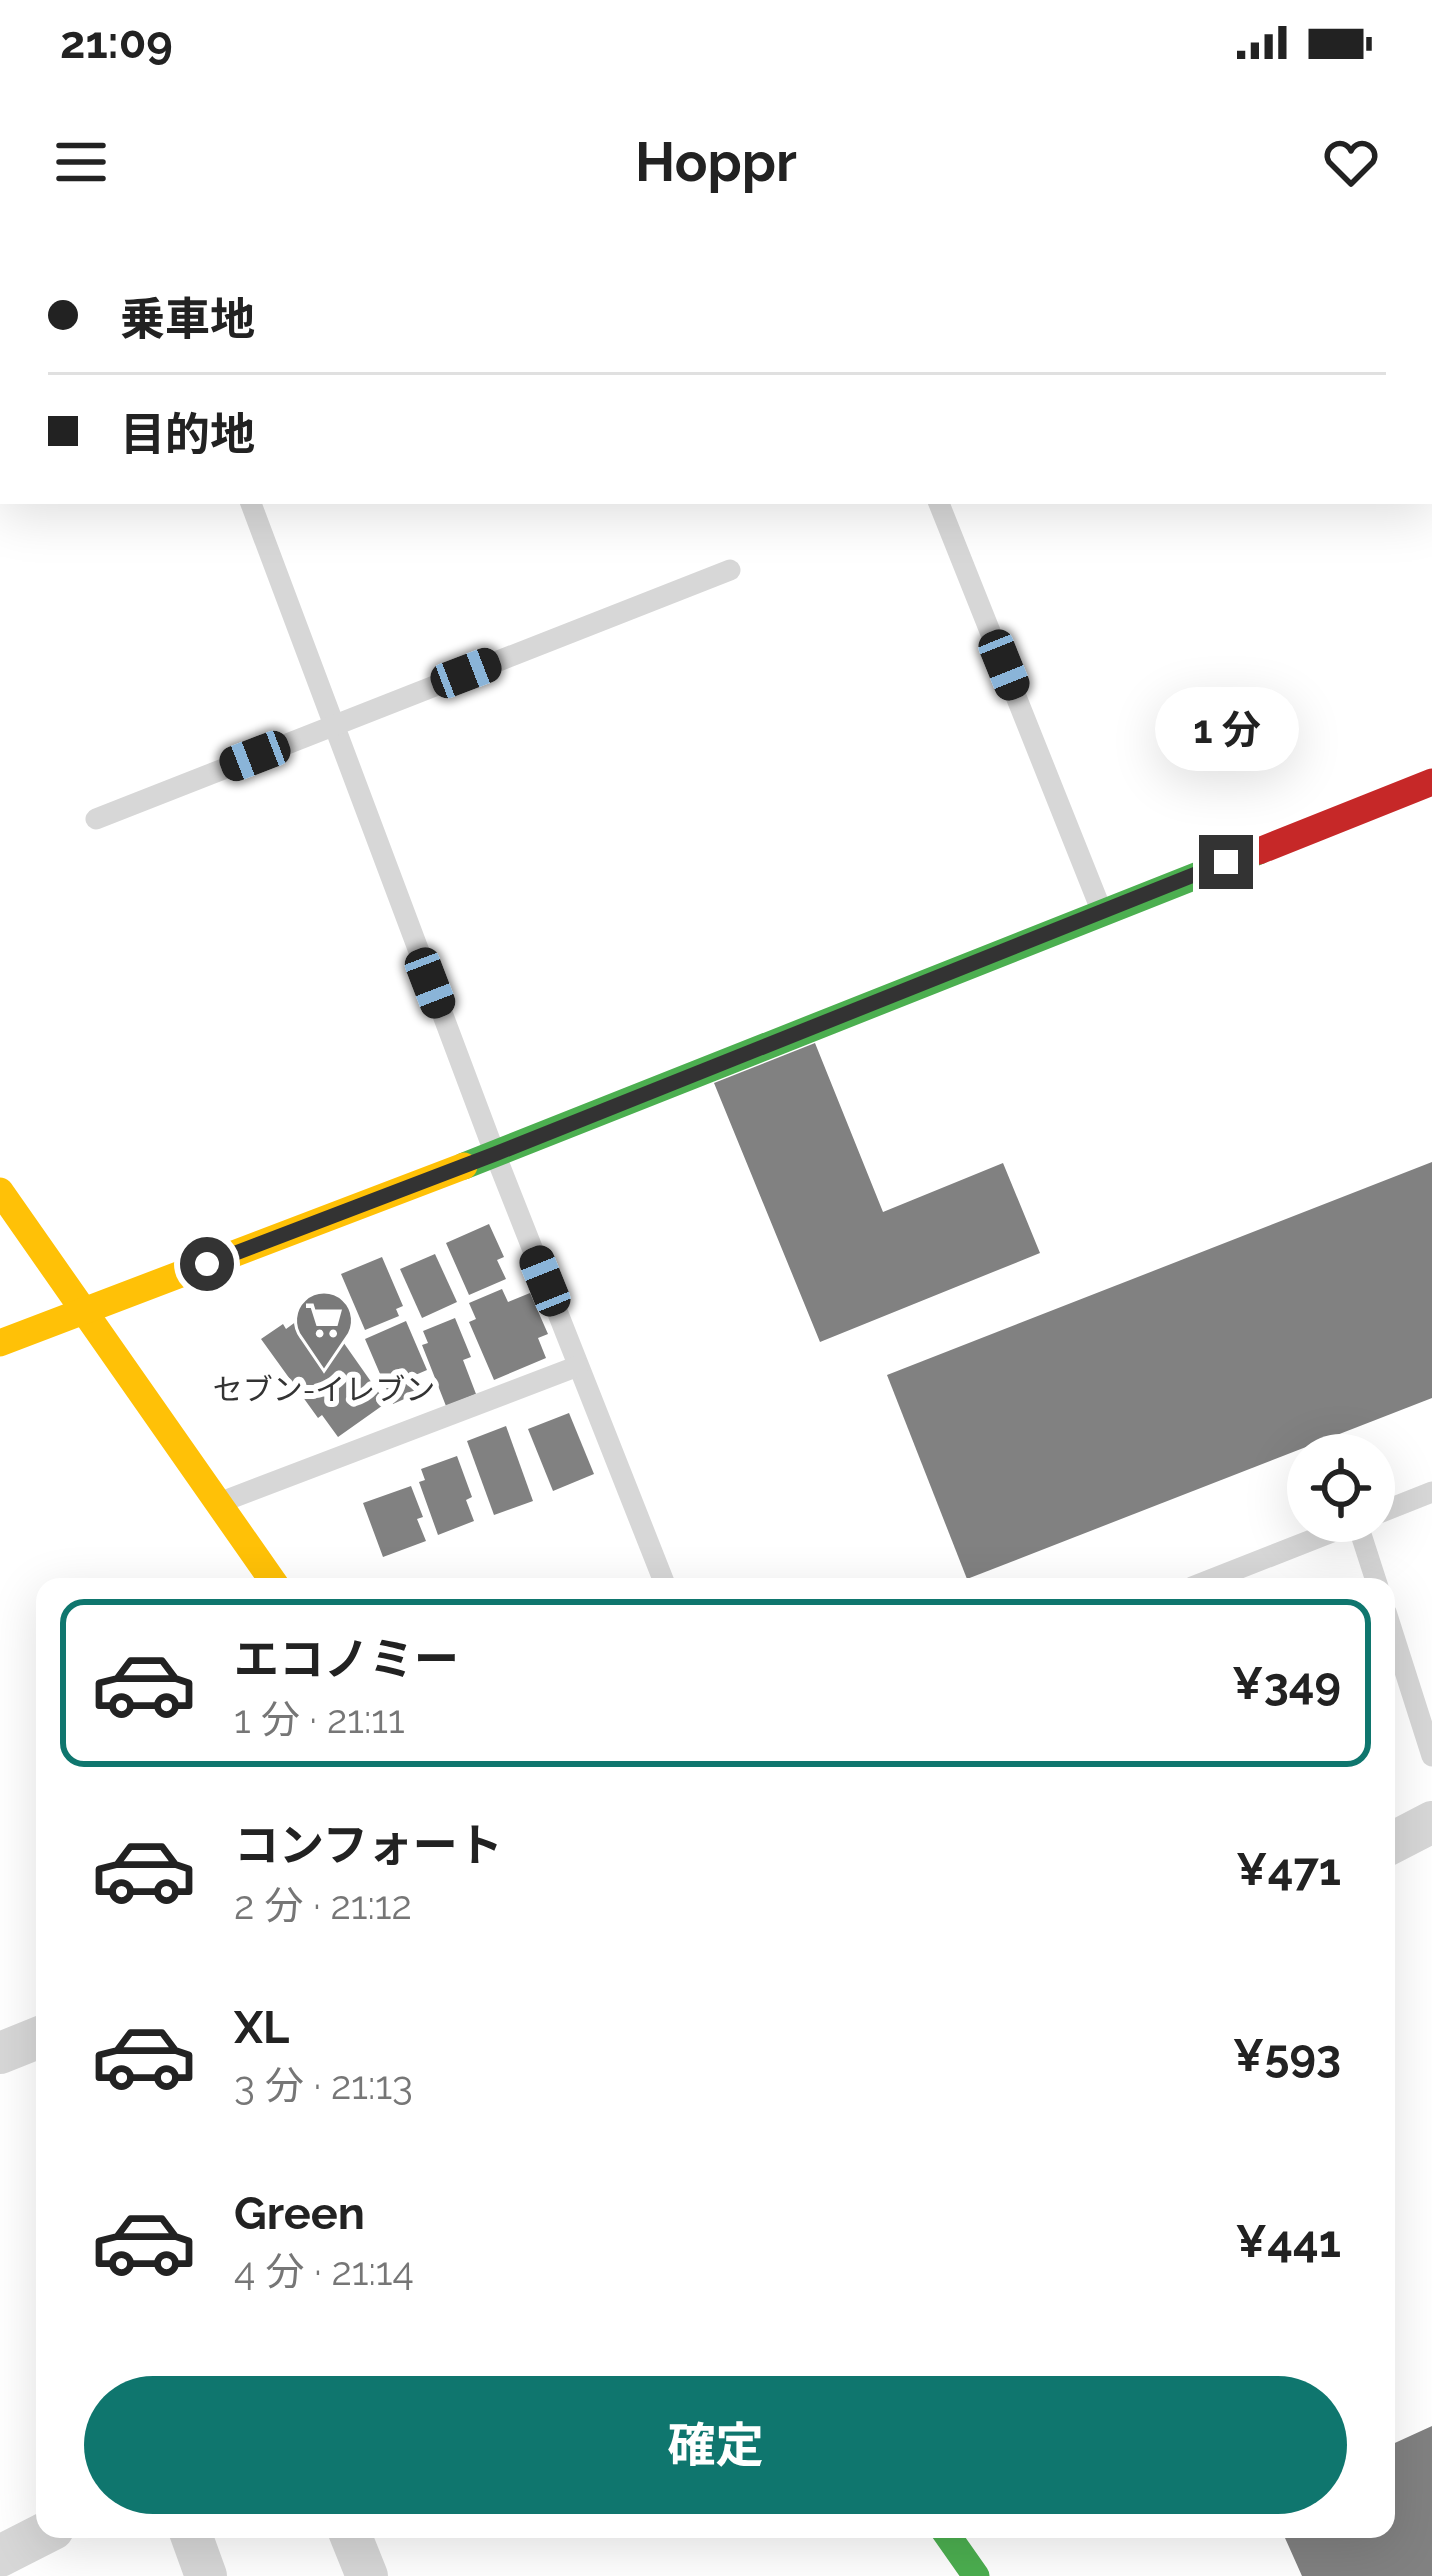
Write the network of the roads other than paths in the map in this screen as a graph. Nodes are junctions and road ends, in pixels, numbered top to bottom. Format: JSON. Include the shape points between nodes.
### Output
{"nodes":[{"id":1,"x":251,"y":504,"type":"edge"},
{"id":2,"x":939,"y":504,"type":"edge"},
{"id":3,"x":730,"y":570,"type":"dead end"},
{"id":4,"x":334,"y":725,"type":"junction"},
{"id":5,"x":1432,"y":782,"type":"edge"},
{"id":6,"x":96,"y":819,"type":"dead end"},
{"id":7,"x":1102,"y":910,"type":"junction"},
{"id":8,"x":495,"y":1154,"type":"junction"},
{"id":9,"x":0,"y":1191,"type":"edge"},
{"id":10,"x":83,"y":1310,"type":"junction"},
{"id":11,"x":0,"y":1343,"type":"edge"},
{"id":12,"x":578,"y":1366,"type":"junction"},
{"id":13,"x":1432,"y":1492,"type":"edge"},
{"id":14,"x":218,"y":1504,"type":"junction"},
{"id":15,"x":1395,"y":1507,"type":"edge"},
{"id":16,"x":1305,"y":1542,"type":"edge"},
{"id":17,"x":1364,"y":1542,"type":"edge"},
{"id":18,"x":271,"y":1578,"type":"edge"},
{"id":19,"x":662,"y":1578,"type":"edge"},
{"id":20,"x":1215,"y":1578,"type":"edge"},
{"id":21,"x":1375,"y":1578,"type":"edge"},
{"id":22,"x":1395,"y":1640,"type":"edge"},
{"id":23,"x":1432,"y":1756,"type":"edge"},
{"id":24,"x":1432,"y":1822,"type":"edge"},
{"id":25,"x":1395,"y":1841,"type":"edge"},
{"id":26,"x":36,"y":2040,"type":"edge"},
{"id":27,"x":0,"y":2054,"type":"edge"},
{"id":28,"x":36,"y":2538,"type":"edge"},
{"id":29,"x":192,"y":2538,"type":"edge"},
{"id":30,"x":352,"y":2538,"type":"edge"},
{"id":31,"x":949,"y":2538,"type":"edge"},
{"id":32,"x":0,"y":2556,"type":"edge"},
{"id":33,"x":206,"y":2576,"type":"edge"},
{"id":34,"x":367,"y":2576,"type":"edge"},
{"id":35,"x":976,"y":2576,"type":"edge"}],
"edges":[{"from":1,"to":4,"type":"lane"},
{"from":2,"to":7,"type":"lane"},
{"from":3,"to":4,"type":"lane"},
{"from":4,"to":6,"type":"lane"},
{"from":4,"to":8,"type":"lane"},
{"from":5,"to":7,"type":"street"},
{"from":7,"to":8,"type":"street"},
{"from":8,"to":10,"type":"street"},
{"from":8,"to":12,"type":"lane"},
{"from":9,"to":10,"type":"street"},
{"from":10,"to":11,"type":"street"},
{"from":10,"to":14,"type":"street"},
{"from":12,"to":14,"type":"lane"},
{"from":12,"to":19,"type":"lane"},
{"from":13,"to":15,"type":"lane"},
{"from":14,"to":18,"type":"street"},
{"from":16,"to":20,"type":"lane"},
{"from":17,"to":21,"type":"lane"},
{"from":22,"to":23,"type":"lane"},
{"from":24,"to":25,"type":"street"},
{"from":26,"to":27,"type":"street"},
{"from":28,"to":32,"type":"street"},
{"from":29,"to":33,"type":"street"},
{"from":30,"to":34,"type":"street"},
{"from":31,"to":35,"type":"street"}]}
